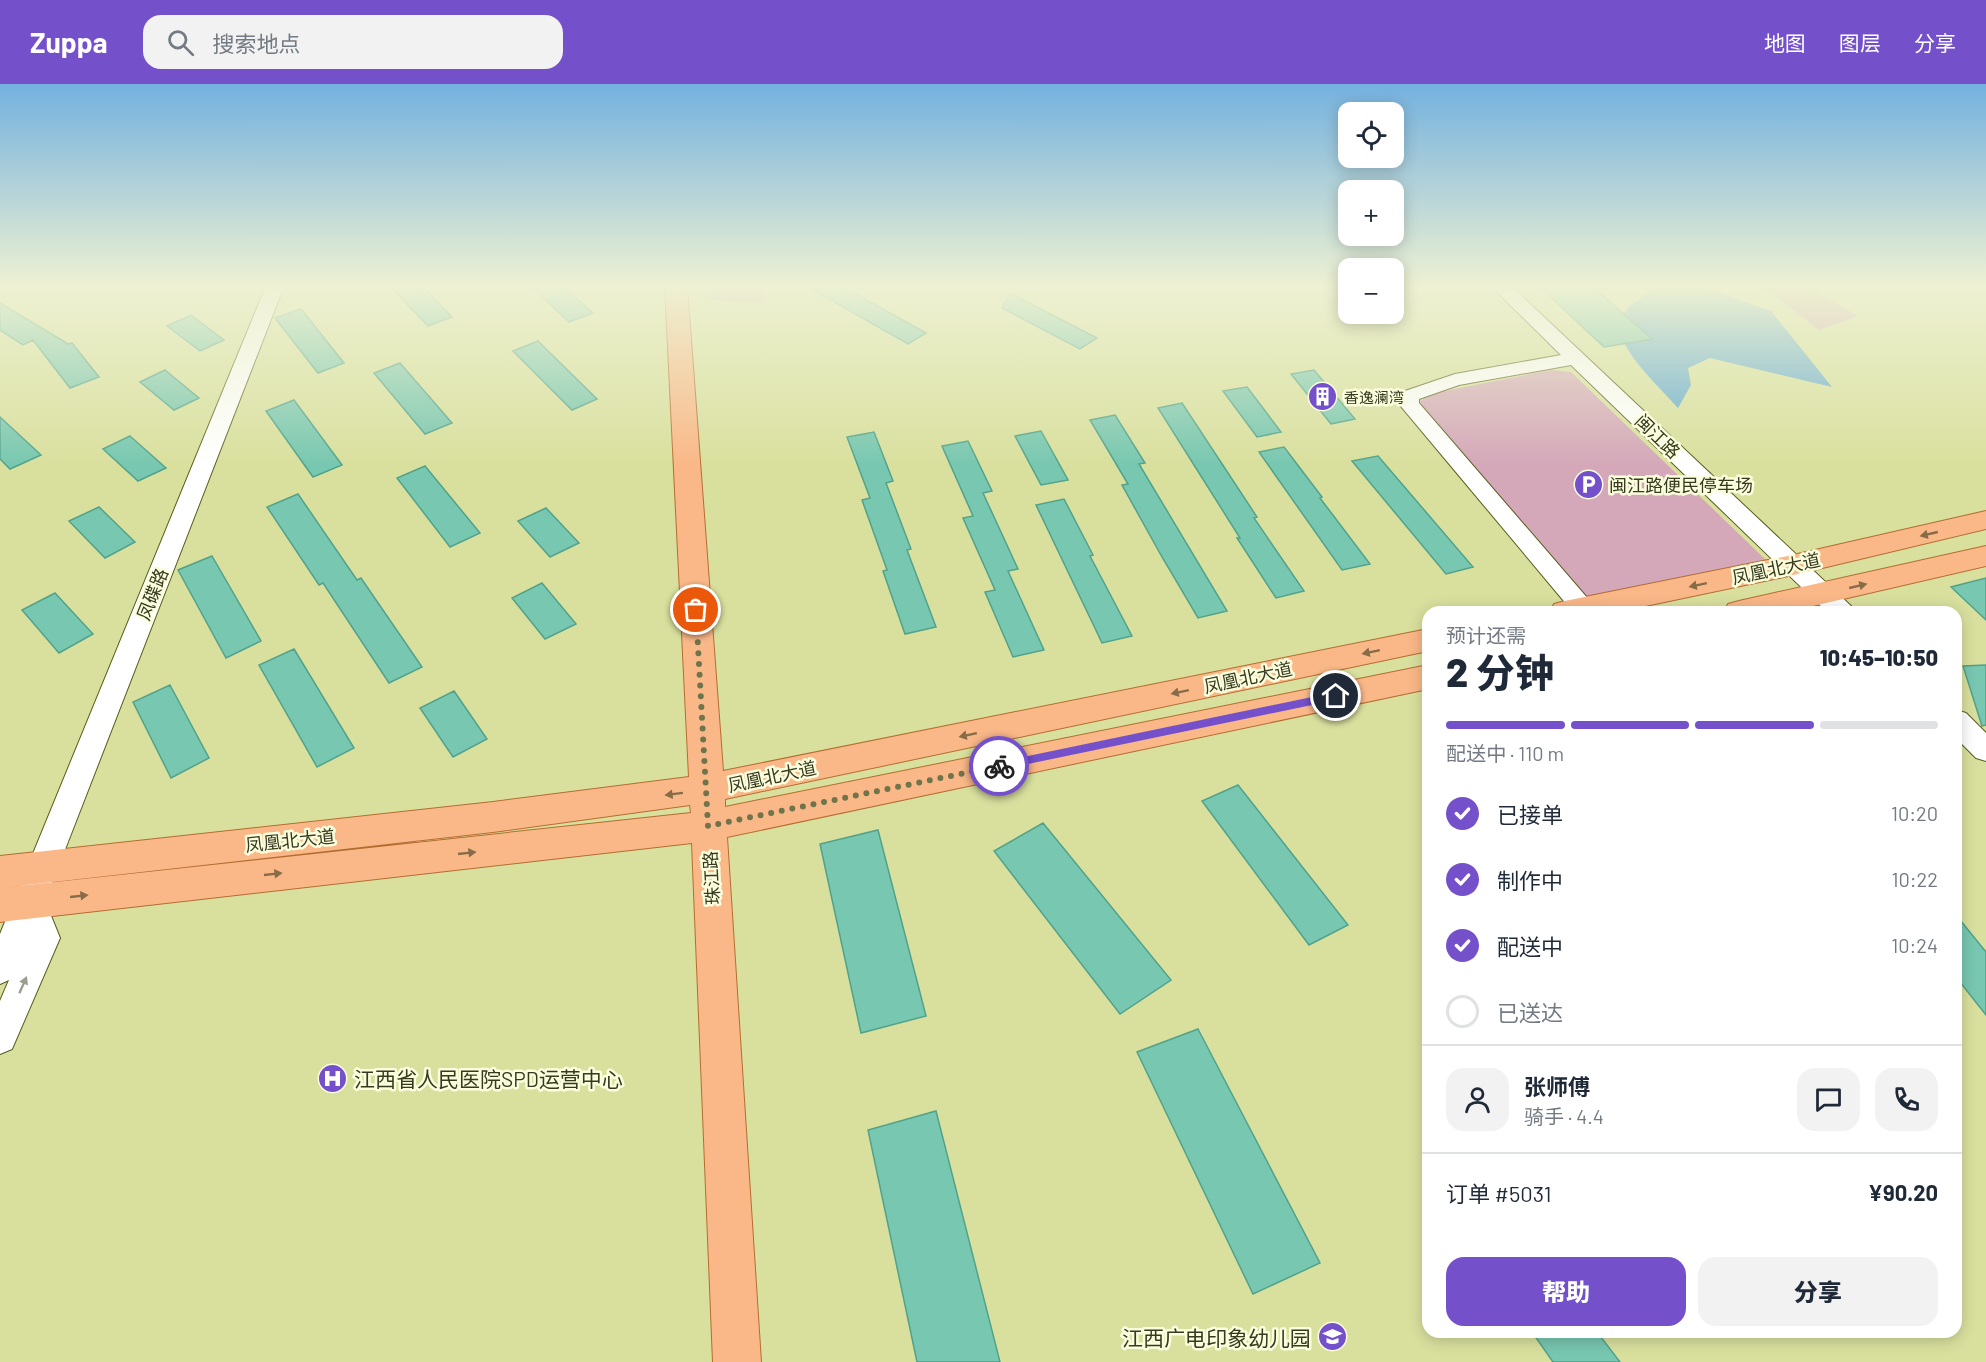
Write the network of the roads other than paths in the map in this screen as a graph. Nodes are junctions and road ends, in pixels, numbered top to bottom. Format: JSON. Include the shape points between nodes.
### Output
{"nodes":[{"id":1,"x":251,"y":346,"type":"edge"},
{"id":2,"x":680,"y":346,"type":"edge"},
{"id":3,"x":1563,"y":346,"type":"edge"},
{"id":4,"x":1576,"y":358,"type":"junction"},
{"id":5,"x":1986,"y":520,"type":"edge"},
{"id":6,"x":1986,"y":556,"type":"edge"},
{"id":7,"x":1793,"y":565,"type":"junction"},
{"id":8,"x":1833,"y":603,"type":"edge"},
{"id":9,"x":1572,"y":606,"type":"edge"},
{"id":10,"x":1594,"y":606,"type":"edge"},
{"id":11,"x":1802,"y":606,"type":"edge"},
{"id":12,"x":1422,"y":641,"type":"edge"},
{"id":13,"x":1422,"y":678,"type":"edge"},
{"id":14,"x":1962,"y":727,"type":"edge"},
{"id":15,"x":1986,"y":750,"type":"edge"},
{"id":16,"x":707,"y":789,"type":"junction"},
{"id":17,"x":708,"y":826,"type":"junction"},
{"id":18,"x":43,"y":867,"type":"junction"},
{"id":19,"x":0,"y":872,"type":"edge"},
{"id":20,"x":15,"y":903,"type":"edge"},
{"id":21,"x":0,"y":969,"type":"edge"},
{"id":22,"x":0,"y":1038,"type":"edge"},
{"id":23,"x":737,"y":1362,"type":"edge"}],
"edges":[{"from":1,"to":18,"type":"street","name":"凤碟路"},
{"from":2,"to":16,"type":"main road","name":"珠江路"},
{"from":3,"to":4,"type":"street","name":"闽江路"},
{"from":4,"to":7,"type":"street","name":"闽江路"},
{"from":4,"to":9,"type":"street","via":[[1455,380],[1409,396],[1409,404]]},
{"from":5,"to":7,"type":"main road","name":"凤凰北大道","one_way":true},
{"from":8,"to":6,"type":"main road","name":"凤凰北大道","one_way":true},
{"from":7,"to":8,"type":"street","name":"闽江路"},
{"from":7,"to":10,"type":"main road","name":"凤凰北大道","one_way":true},
{"from":8,"to":11,"type":"main road","name":"凤凰北大道"},
{"from":12,"to":16,"type":"main road","name":"凤凰北大道","one_way":true},
{"from":13,"to":17,"type":"main road","name":"凤凰北大道"},
{"from":14,"to":15,"type":"street"},
{"from":16,"to":17,"type":"main road","name":"珠江路"},
{"from":16,"to":18,"type":"main road","name":"凤凰北大道","one_way":true},
{"from":20,"to":17,"type":"main road","name":"凤凰北大道","one_way":true},
{"from":17,"to":23,"type":"main road","name":"珠江路"},
{"from":18,"to":19,"type":"main road","name":"凤凰北大道"},
{"from":18,"to":20,"type":"street","name":"凤碟路"},
{"from":20,"to":21,"type":"street","name":"凤碟路"},
{"from":22,"to":20,"type":"street","one_way":true,"via":[[44,938]]}]}
